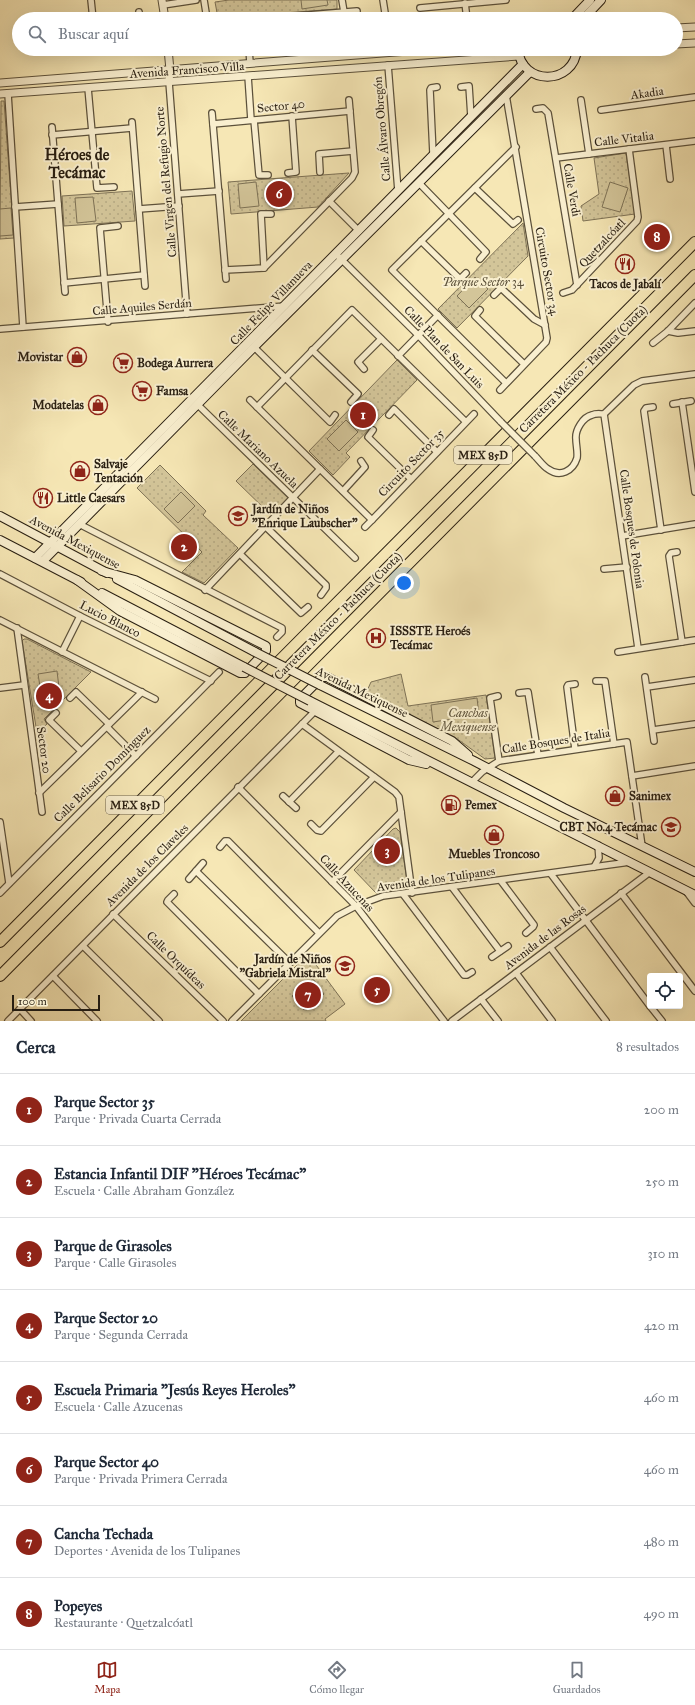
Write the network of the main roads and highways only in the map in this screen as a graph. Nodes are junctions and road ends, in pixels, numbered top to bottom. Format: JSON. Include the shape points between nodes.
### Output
{"nodes":[{"id":1,"x":590,"y":0,"type":"edge"},
{"id":2,"x":601,"y":0,"type":"edge"},
{"id":3,"x":579,"y":12,"type":"edge"},
{"id":4,"x":590,"y":12,"type":"edge"},
{"id":5,"x":519,"y":56,"type":"edge"},
{"id":6,"x":574,"y":56,"type":"edge"},
{"id":7,"x":523,"y":64,"type":"junction"},
{"id":8,"x":530,"y":72,"type":"junction"},
{"id":9,"x":695,"y":242,"type":"edge"},
{"id":10,"x":339,"y":256,"type":"junction"},
{"id":11,"x":695,"y":275,"type":"edge"},
{"id":12,"x":259,"y":338,"type":"junction"},
{"id":13,"x":0,"y":516,"type":"edge"},
{"id":14,"x":0,"y":540,"type":"edge"},
{"id":15,"x":53,"y":544,"type":"junction"},
{"id":16,"x":35,"y":558,"type":"junction"},
{"id":17,"x":43,"y":561,"type":"junction"},
{"id":18,"x":102,"y":571,"type":"junction"},
{"id":19,"x":77,"y":580,"type":"junction"},
{"id":20,"x":474,"y":761,"type":"junction"},
{"id":21,"x":441,"y":768,"type":"junction"},
{"id":22,"x":695,"y":872,"type":"edge"},
{"id":23,"x":695,"y":895,"type":"edge"},
{"id":24,"x":0,"y":942,"type":"edge"},
{"id":25,"x":0,"y":976,"type":"edge"}],
"edges":[{"from":1,"to":3,"type":"main road"},
{"from":2,"to":4,"type":"main road"},
{"from":5,"to":7,"type":"main road"},
{"from":6,"to":8,"type":"main road","via":[[571,65],[559,75],[544,77]]},
{"from":7,"to":8,"type":"main road"},
{"from":7,"to":10,"type":"main road","name":"Calle Felipe Villanueva","via":[[359,230]]},
{"from":8,"to":10,"type":"main road","name":"Calle Felipe Villanueva","via":[[418,183]]},
{"from":9,"to":24,"type":"highway","name":"Carretera México - Pachuca (Cuota)","number":"MEX 85D"},
{"from":10,"to":12,"type":"main road","name":"Calle Felipe Villanueva"},
{"from":10,"to":12,"type":"main road","name":"Calle Felipe Villanueva","via":[[285,306]]},
{"from":11,"to":25,"type":"highway","name":"Carretera México - Pachuca (Cuota)","number":"MEX 85D"},
{"from":12,"to":15,"type":"main road","name":"Calle Felipe Villanueva"},
{"from":12,"to":15,"type":"main road","name":"Calle Felipe Villanueva","via":[[254,347],[198,405],[79,524]]},
{"from":13,"to":15,"type":"main road","name":"Avenida Mexiquense"},
{"from":14,"to":16,"type":"main road"},
{"from":15,"to":16,"type":"main road","name":"Calle Felipe Villanueva"},
{"from":15,"to":17,"type":"main road","name":"Calle Felipe Villanueva"},
{"from":15,"to":18,"type":"main road","name":"Avenida Mexiquense"},
{"from":16,"to":17,"type":"main road"},
{"from":17,"to":19,"type":"main road"},
{"from":18,"to":19,"type":"main road","via":[[135,580],[266,646],[266,651],[245,673],[240,673],[120,611]]},
{"from":18,"to":20,"type":"main road","name":"Avenida Mexiquense","bridge":true,"via":[[255,652]]},
{"from":19,"to":21,"type":"main road","bridge":true},
{"from":20,"to":21,"type":"main road","via":[[452,741],[324,676],[299,701],[409,760]]},
{"from":20,"to":22,"type":"main road","name":"Avenida Mexiquense"},
{"from":21,"to":23,"type":"main road"}]}
